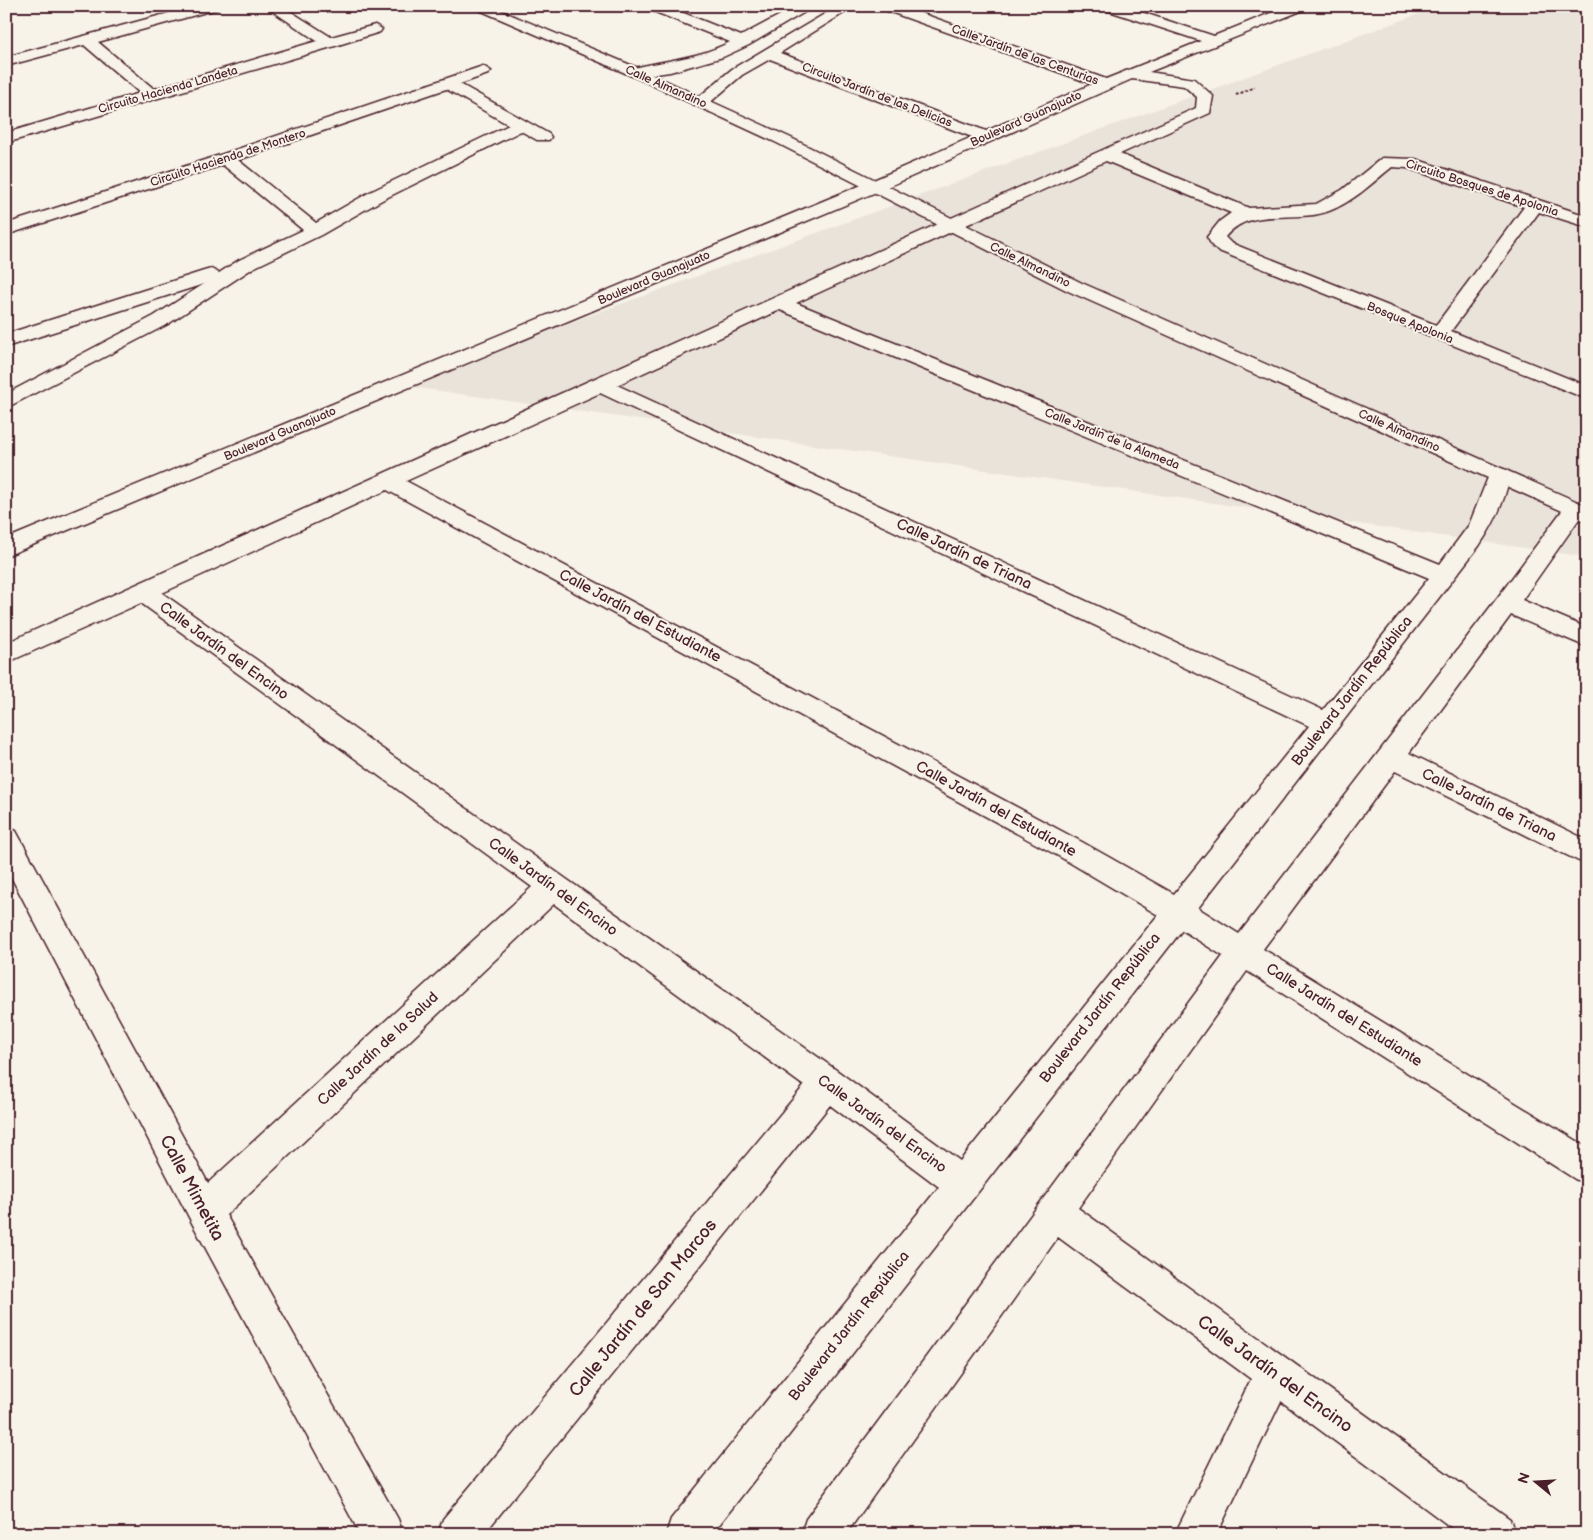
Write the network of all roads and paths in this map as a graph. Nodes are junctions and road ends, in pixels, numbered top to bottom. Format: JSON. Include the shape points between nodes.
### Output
{"nodes":[{"id":1,"x":212,"y":6,"type":"edge"},
{"id":2,"x":272,"y":6,"type":"edge"},
{"id":3,"x":477,"y":6,"type":"edge"},
{"id":4,"x":653,"y":6,"type":"edge"},
{"id":5,"x":808,"y":6,"type":"edge"},
{"id":6,"x":848,"y":6,"type":"edge"},
{"id":7,"x":887,"y":6,"type":"edge"},
{"id":8,"x":1108,"y":6,"type":"edge"},
{"id":9,"x":1301,"y":6,"type":"edge"},
{"id":10,"x":375,"y":30,"type":"dead end"},
{"id":11,"x":87,"y":40,"type":"junction"},
{"id":12,"x":1213,"y":40,"type":"junction"},
{"id":13,"x":330,"y":42,"type":"junction"},
{"id":14,"x":744,"y":42,"type":"junction"},
{"id":15,"x":768,"y":53,"type":"junction"},
{"id":16,"x":718,"y":54,"type":"junction"},
{"id":17,"x":6,"y":62,"type":"edge"},
{"id":18,"x":746,"y":66,"type":"junction"},
{"id":19,"x":483,"y":71,"type":"dead end"},
{"id":20,"x":636,"y":72,"type":"junction"},
{"id":21,"x":1130,"y":74,"type":"junction"},
{"id":22,"x":449,"y":84,"type":"junction"},
{"id":23,"x":1106,"y":84,"type":"junction"},
{"id":24,"x":151,"y":95,"type":"junction"},
{"id":25,"x":700,"y":102,"type":"junction"},
{"id":26,"x":521,"y":125,"type":"junction"},
{"id":27,"x":543,"y":137,"type":"dead end"},
{"id":28,"x":986,"y":137,"type":"junction"},
{"id":29,"x":6,"y":138,"type":"edge"},
{"id":30,"x":1106,"y":154,"type":"junction"},
{"id":31,"x":226,"y":159,"type":"junction"},
{"id":32,"x":875,"y":186,"type":"junction"},
{"id":33,"x":1535,"y":205,"type":"junction"},
{"id":34,"x":1245,"y":213,"type":"junction"},
{"id":35,"x":1587,"y":222,"type":"edge"},
{"id":36,"x":951,"y":225,"type":"junction"},
{"id":37,"x":6,"y":230,"type":"edge"},
{"id":38,"x":315,"y":231,"type":"junction"},
{"id":39,"x":246,"y":264,"type":"junction"},
{"id":40,"x":780,"y":303,"type":"junction"},
{"id":41,"x":1439,"y":334,"type":"junction"},
{"id":42,"x":6,"y":341,"type":"edge"},
{"id":43,"x":600,"y":385,"type":"junction"},
{"id":44,"x":1587,"y":393,"type":"edge"},
{"id":45,"x":6,"y":402,"type":"edge"},
{"id":46,"x":1499,"y":475,"type":"junction"},
{"id":47,"x":388,"y":481,"type":"junction"},
{"id":48,"x":1581,"y":512,"type":"edge"},
{"id":49,"x":6,"y":548,"type":"edge"},
{"id":50,"x":1444,"y":575,"type":"junction"},
{"id":51,"x":143,"y":592,"type":"junction"},
{"id":52,"x":1507,"y":603,"type":"junction"},
{"id":53,"x":1587,"y":638,"type":"edge"},
{"id":54,"x":6,"y":654,"type":"edge"},
{"id":55,"x":1327,"y":723,"type":"junction"},
{"id":56,"x":1392,"y":757,"type":"junction"},
{"id":57,"x":6,"y":839,"type":"edge"},
{"id":58,"x":1587,"y":853,"type":"edge"},
{"id":59,"x":552,"y":887,"type":"junction"},
{"id":60,"x":1177,"y":911,"type":"junction"},
{"id":61,"x":1243,"y":952,"type":"junction"},
{"id":62,"x":827,"y":1083,"type":"junction"},
{"id":63,"x":1587,"y":1167,"type":"edge"},
{"id":64,"x":962,"y":1183,"type":"junction"},
{"id":65,"x":204,"y":1211,"type":"junction"},
{"id":66,"x":1055,"y":1213,"type":"junction"},
{"id":67,"x":1274,"y":1373,"type":"junction"},
{"id":68,"x":383,"y":1534,"type":"edge"},
{"id":69,"x":458,"y":1534,"type":"edge"},
{"id":70,"x":686,"y":1534,"type":"edge"},
{"id":71,"x":821,"y":1534,"type":"edge"},
{"id":72,"x":1195,"y":1534,"type":"edge"},
{"id":73,"x":1495,"y":1534,"type":"edge"}],
"edges":[{"from":1,"to":11,"type":"street"},
{"from":2,"to":13,"type":"street"},
{"from":3,"to":20,"type":"street","name":"Calle Almandino"},
{"from":4,"to":14,"type":"street"},
{"from":5,"to":14,"type":"street"},
{"from":6,"to":15,"type":"street"},
{"from":7,"to":23,"type":"street","name":"Calle Jardín de las Centurias"},
{"from":8,"to":12,"type":"street"},
{"from":9,"to":12,"type":"street","name":"Boulevard Guanajuato"},
{"from":10,"to":13,"type":"street","name":"Circuito Hacienda Landeta"},
{"from":11,"to":17,"type":"street"},
{"from":11,"to":24,"type":"street"},
{"from":12,"to":21,"type":"street","name":"Boulevard Guanajuato"},
{"from":13,"to":24,"type":"street","name":"Circuito Hacienda Landeta"},
{"from":14,"to":16,"type":"street"},
{"from":15,"to":18,"type":"street"},
{"from":15,"to":28,"type":"street","name":"Circuito Jardín de las Delicias"},
{"from":16,"to":18,"type":"street"},
{"from":16,"to":20,"type":"street"},
{"from":18,"to":25,"type":"street"},
{"from":19,"to":22,"type":"street","name":"Circuito Hacienda de Montero"},
{"from":20,"to":25,"type":"street","name":"Calle Almandino"},
{"from":21,"to":23,"type":"street","name":"Boulevard Guanajuato"},
{"from":21,"to":30,"type":"street","via":[[1189,82],[1205,96],[1204,110]]},
{"from":22,"to":26,"type":"street"},
{"from":22,"to":31,"type":"street","name":"Circuito Hacienda de Montero"},
{"from":23,"to":28,"type":"street","name":"Boulevard Guanajuato"},
{"from":24,"to":29,"type":"street","name":"Circuito Hacienda Landeta"},
{"from":25,"to":32,"type":"street","name":"Calle Almandino"},
{"from":26,"to":27,"type":"street"},
{"from":26,"to":38,"type":"street","via":[[376,196]]},
{"from":28,"to":32,"type":"street","name":"Boulevard Guanajuato"},
{"from":30,"to":34,"type":"street"},
{"from":30,"to":36,"type":"street"},
{"from":31,"to":37,"type":"street","name":"Circuito Hacienda de Montero"},
{"from":31,"to":38,"type":"street"},
{"from":32,"to":36,"type":"street","name":"Calle Almandino"},
{"from":32,"to":49,"type":"street","name":"Boulevard Guanajuato"},
{"from":33,"to":34,"type":"street","name":"Circuito Bosques de Apolonia","via":[[1395,161],[1388,162],[1323,207],[1298,212]]},
{"from":33,"to":35,"type":"street","name":"Circuito Bosques de Apolonia"},
{"from":33,"to":41,"type":"street"},
{"from":34,"to":41,"type":"street","name":"Bosque Apolonia","via":[[1220,231],[1216,237],[1219,244]]},
{"from":36,"to":40,"type":"street"},
{"from":36,"to":46,"type":"street","name":"Calle Almandino","via":[[1075,287]]},
{"from":38,"to":39,"type":"street"},
{"from":39,"to":42,"type":"street"},
{"from":39,"to":45,"type":"street","via":[[161,320]]},
{"from":40,"to":43,"type":"street"},
{"from":40,"to":50,"type":"street","name":"Calle Jardín de la Alameda"},
{"from":41,"to":44,"type":"street","name":"Bosque Apolonia"},
{"from":43,"to":47,"type":"street"},
{"from":43,"to":55,"type":"street","name":"Calle Jardín de Triana"},
{"from":46,"to":48,"type":"street","name":"Calle Almandino"},
{"from":46,"to":50,"type":"street","name":"Boulevard Jardín República","via":[[1485,520]]},
{"from":47,"to":51,"type":"street"},
{"from":47,"to":60,"type":"street","name":"Calle Jardín del Estudiante","via":[[1063,845]]},
{"from":48,"to":52,"type":"street"},
{"from":50,"to":55,"type":"street","name":"Boulevard Jardín República"},
{"from":51,"to":54,"type":"street"},
{"from":51,"to":59,"type":"street","name":"Calle Jardín del Encino"},
{"from":52,"to":53,"type":"street"},
{"from":52,"to":56,"type":"street"},
{"from":55,"to":60,"type":"street","name":"Boulevard Jardín República"},
{"from":56,"to":58,"type":"street","name":"Calle Jardín de Triana"},
{"from":56,"to":61,"type":"street"},
{"from":57,"to":65,"type":"street","name":"Calle Mimetita"},
{"from":59,"to":62,"type":"street","name":"Calle Jardín del Encino"},
{"from":59,"to":65,"type":"street","name":"Calle Jardín de la Salud"},
{"from":60,"to":61,"type":"street","name":"Calle Jardín del Estudiante"},
{"from":60,"to":64,"type":"street","name":"Boulevard Jardín República"},
{"from":61,"to":63,"type":"street","name":"Calle Jardín del Estudiante"},
{"from":61,"to":66,"type":"street"},
{"from":62,"to":64,"type":"street","name":"Calle Jardín del Encino"},
{"from":62,"to":69,"type":"street","name":"Calle Jardín de San Marcos"},
{"from":64,"to":70,"type":"street","name":"Boulevard Jardín República"},
{"from":65,"to":68,"type":"street","name":"Calle Mimetita"},
{"from":66,"to":67,"type":"street","name":"Calle Jardín del Encino"},
{"from":66,"to":71,"type":"street"},
{"from":67,"to":72,"type":"street"},
{"from":67,"to":73,"type":"street","name":"Calle Jardín del Encino"}]}
